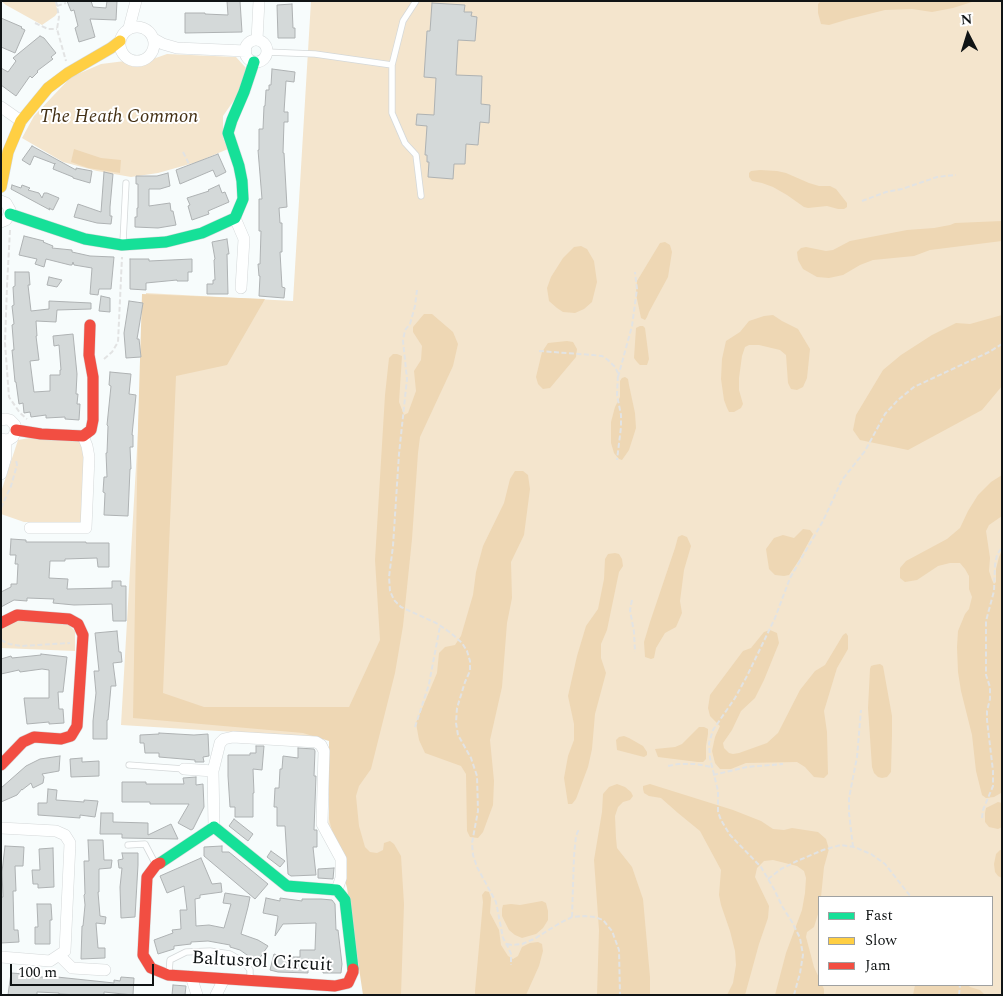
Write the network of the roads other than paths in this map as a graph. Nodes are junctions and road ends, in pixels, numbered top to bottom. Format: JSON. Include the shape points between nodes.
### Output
{"nodes":[{"id":1,"x":137,"y":1,"type":"edge"},
{"id":2,"x":259,"y":1,"type":"edge"},
{"id":3,"x":416,"y":1,"type":"edge"},
{"id":4,"x":129,"y":28,"type":"junction"},
{"id":5,"x":144,"y":28,"type":"junction"},
{"id":6,"x":154,"y":39,"type":"junction"},
{"id":7,"x":256,"y":40,"type":"junction"},
{"id":8,"x":120,"y":41,"type":"junction"},
{"id":9,"x":177,"y":48,"type":"junction"},
{"id":10,"x":246,"y":51,"type":"junction"},
{"id":11,"x":153,"y":52,"type":"junction"},
{"id":12,"x":267,"y":52,"type":"junction"},
{"id":13,"x":125,"y":57,"type":"junction"},
{"id":14,"x":89,"y":61,"type":"junction"},
{"id":15,"x":254,"y":62,"type":"junction"},
{"id":16,"x":392,"y":65,"type":"junction"},
{"id":17,"x":1,"y":107,"type":"edge"},
{"id":18,"x":21,"y":121,"type":"junction"},
{"id":19,"x":126,"y":183,"type":"dead end"},
{"id":20,"x":1,"y":187,"type":"edge"},
{"id":21,"x":422,"y":196,"type":"dead end"},
{"id":22,"x":1,"y":201,"type":"edge"},
{"id":23,"x":235,"y":218,"type":"junction"},
{"id":24,"x":7,"y":221,"type":"edge"},
{"id":25,"x":122,"y":244,"type":"junction"},
{"id":26,"x":242,"y":288,"type":"dead end"},
{"id":27,"x":90,"y":325,"type":"dead end"},
{"id":28,"x":2,"y":417,"type":"edge"},
{"id":29,"x":19,"y":430,"type":"junction"},
{"id":30,"x":83,"y":436,"type":"junction"},
{"id":31,"x":4,"y":440,"type":"edge"},
{"id":32,"x":1,"y":474,"type":"edge"},
{"id":33,"x":30,"y":528,"type":"dead end"},
{"id":34,"x":1,"y":622,"type":"edge"},
{"id":35,"x":1,"y":765,"type":"edge"},
{"id":36,"x":129,"y":765,"type":"dead end"},
{"id":37,"x":184,"y":769,"type":"joint"},
{"id":38,"x":213,"y":771,"type":"junction"},
{"id":39,"x":214,"y":827,"type":"junction"},
{"id":40,"x":1,"y":828,"type":"edge"},
{"id":41,"x":128,"y":845,"type":"dead end"},
{"id":42,"x":156,"y":865,"type":"junction"},
{"id":43,"x":337,"y":890,"type":"junction"},
{"id":44,"x":59,"y":955,"type":"junction"},
{"id":45,"x":1,"y":957,"type":"edge"},
{"id":46,"x":104,"y":970,"type":"dead end"},
{"id":47,"x":168,"y":975,"type":"junction"},
{"id":48,"x":191,"y":976,"type":"junction"},
{"id":49,"x":224,"y":979,"type":"junction"},
{"id":50,"x":250,"y":981,"type":"junction"},
{"id":51,"x":197,"y":995,"type":"edge"},
{"id":52,"x":216,"y":995,"type":"edge"}],
"edges":[{"from":1,"to":4,"type":"street"},
{"from":1,"to":5,"type":"street"},
{"from":2,"to":7,"type":"street"},
{"from":3,"to":16,"type":"lane","via":[[403,20]]},
{"from":4,"to":5,"type":"street"},
{"from":4,"to":8,"type":"street"},
{"from":5,"to":6,"type":"street"},
{"from":6,"to":9,"type":"street"},
{"from":6,"to":11,"type":"street"},
{"from":7,"to":10,"type":"street"},
{"from":7,"to":12,"type":"street","via":[[266,46]]},
{"from":8,"to":13,"type":"street"},
{"from":8,"to":14,"type":"street"},
{"from":9,"to":10,"type":"street"},
{"from":9,"to":11,"type":"street"},
{"from":10,"to":15,"type":"street","via":[[247,57]]},
{"from":11,"to":13,"type":"street","via":[[140,61]]},
{"from":12,"to":15,"type":"street","via":[[263,60]]},
{"from":12,"to":16,"type":"lane","via":[[315,54]]},
{"from":13,"to":14,"type":"street"},
{"from":14,"to":18,"type":"street","via":[[48,88]]},
{"from":15,"to":23,"type":"street","via":[[228,133],[242,181],[243,199]]},
{"from":16,"to":21,"type":"lane","via":[[392,113],[405,143],[416,155]]},
{"from":17,"to":18,"type":"street"},
{"from":18,"to":20,"type":"street","via":[[8,152]]},
{"from":19,"to":25,"type":"lane"},
{"from":22,"to":24,"type":"street","via":[[9,206]]},
{"from":23,"to":25,"type":"street","via":[[202,233],[166,242]]},
{"from":23,"to":26,"type":"street","via":[[244,239]]},
{"from":24,"to":25,"type":"street"},
{"from":27,"to":30,"type":"street","via":[[94,420],[91,430]]},
{"from":28,"to":29,"type":"street","via":[[13,422]]},
{"from":29,"to":30,"type":"street"},
{"from":29,"to":31,"type":"street"},
{"from":30,"to":33,"type":"street","via":[[89,457],[86,528]]},
{"from":31,"to":32,"type":"street","via":[[6,457]]},
{"from":34,"to":35,"type":"street","via":[[17,615],[69,619],[78,624],[83,635],[77,726],[71,736],[34,738],[23,742]]},
{"from":36,"to":37,"type":"lane"},
{"from":37,"to":38,"type":"street"},
{"from":38,"to":39,"type":"street"},
{"from":38,"to":43,"type":"street","via":[[224,739],[316,742],[321,745],[324,751],[322,824],[341,859]]},
{"from":39,"to":42,"type":"street"},
{"from":39,"to":43,"type":"street","via":[[287,886]]},
{"from":40,"to":44,"type":"street","via":[[56,831],[65,835],[70,843],[64,951]]},
{"from":41,"to":42,"type":"lane","via":[[145,844]]},
{"from":42,"to":47,"type":"street","name":"Baltusrol Circuit","via":[[148,877],[143,955],[151,968]]},
{"from":43,"to":50,"type":"street","name":"Baltusrol Circuit","via":[[345,900],[354,972],[348,983],[335,986]]},
{"from":44,"to":45,"type":"street","via":[[50,961]]},
{"from":44,"to":46,"type":"street","via":[[72,968]]},
{"from":47,"to":48,"type":"street","name":"Baltusrol Circuit"},
{"from":47,"to":50,"type":"lane","via":[[170,960],[186,952],[210,951],[230,954],[244,962],[250,970]]},
{"from":48,"to":49,"type":"street","name":"Baltusrol Circuit"},
{"from":48,"to":51,"type":"street"},
{"from":49,"to":50,"type":"street","name":"Baltusrol Circuit"},
{"from":49,"to":52,"type":"street"}]}
